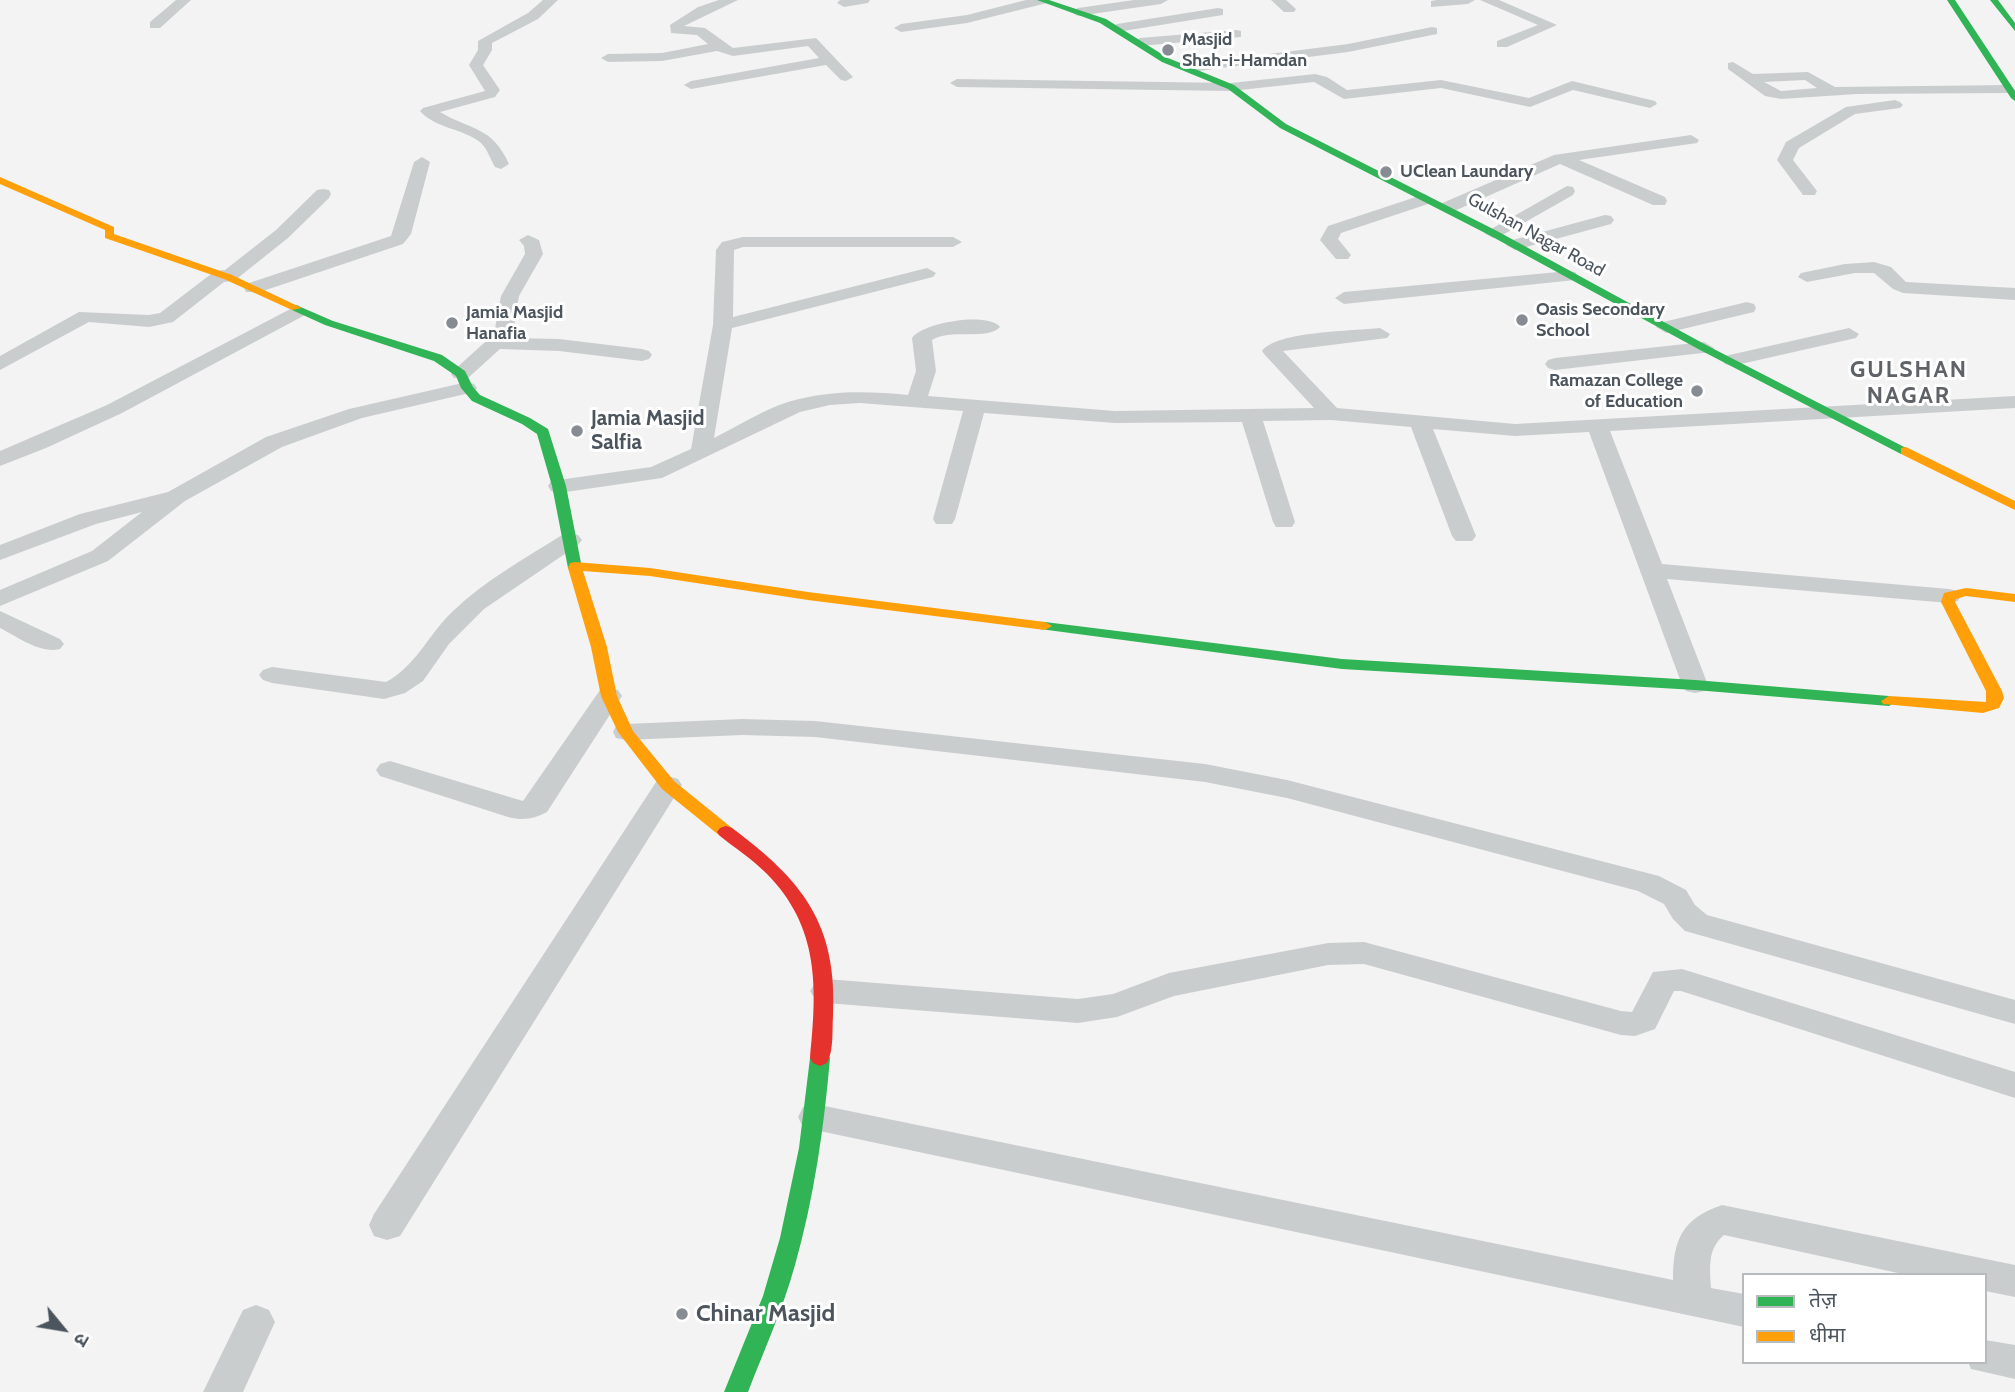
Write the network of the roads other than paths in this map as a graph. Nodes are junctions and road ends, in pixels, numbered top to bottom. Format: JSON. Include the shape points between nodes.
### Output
{"nodes":[{"id":1,"x":184,"y":0,"type":"edge"},
{"id":2,"x":551,"y":0,"type":"edge"},
{"id":3,"x":731,"y":0,"type":"edge"},
{"id":4,"x":863,"y":0,"type":"edge"},
{"id":5,"x":1042,"y":0,"type":"edge"},
{"id":6,"x":1161,"y":0,"type":"edge"},
{"id":7,"x":1468,"y":0,"type":"edge"},
{"id":8,"x":1487,"y":0,"type":"edge"},
{"id":9,"x":1951,"y":0,"type":"edge"},
{"id":10,"x":1969,"y":0,"type":"edge"},
{"id":11,"x":1994,"y":0,"type":"edge"},
{"id":12,"x":844,"y":3,"type":"dead end"},
{"id":13,"x":1436,"y":4,"type":"dead end"},
{"id":14,"x":1078,"y":12,"type":"junction"},
{"id":15,"x":1218,"y":12,"type":"dead end"},
{"id":16,"x":155,"y":24,"type":"dead end"},
{"id":17,"x":1117,"y":28,"type":"junction"},
{"id":18,"x":901,"y":29,"type":"dead end"},
{"id":19,"x":2015,"y":29,"type":"edge"},
{"id":20,"x":1432,"y":31,"type":"dead end"},
{"id":21,"x":1236,"y":34,"type":"dead end"},
{"id":22,"x":1140,"y":42,"type":"junction"},
{"id":23,"x":1502,"y":44,"type":"dead end"},
{"id":24,"x":720,"y":46,"type":"junction"},
{"id":25,"x":608,"y":58,"type":"dead end"},
{"id":26,"x":830,"y":60,"type":"junction"},
{"id":27,"x":1733,"y":66,"type":"dead end"},
{"id":28,"x":1190,"y":68,"type":"junction"},
{"id":29,"x":2015,"y":71,"type":"edge"},
{"id":30,"x":846,"y":77,"type":"dead end"},
{"id":31,"x":957,"y":83,"type":"dead end"},
{"id":32,"x":691,"y":85,"type":"dead end"},
{"id":33,"x":1231,"y":87,"type":"junction"},
{"id":34,"x":1923,"y":89,"type":"junction"},
{"id":35,"x":2012,"y":93,"type":"edge"},
{"id":36,"x":1650,"y":104,"type":"dead end"},
{"id":37,"x":1691,"y":140,"type":"dead end"},
{"id":38,"x":1560,"y":158,"type":"junction"},
{"id":39,"x":422,"y":162,"type":"dead end"},
{"id":40,"x":501,"y":164,"type":"dead end"},
{"id":41,"x":0,"y":180,"type":"edge"},
{"id":42,"x":1567,"y":191,"type":"dead end"},
{"id":43,"x":1809,"y":191,"type":"dead end"},
{"id":44,"x":323,"y":194,"type":"dead end"},
{"id":45,"x":1425,"y":199,"type":"junction"},
{"id":46,"x":1659,"y":201,"type":"dead end"},
{"id":47,"x":1446,"y":208,"type":"junction"},
{"id":48,"x":1605,"y":220,"type":"dead end"},
{"id":49,"x":1493,"y":233,"type":"junction"},
{"id":50,"x":528,"y":240,"type":"dead end"},
{"id":51,"x":953,"y":242,"type":"dead end"},
{"id":52,"x":1515,"y":245,"type":"junction"},
{"id":53,"x":1342,"y":255,"type":"dead end"},
{"id":54,"x":927,"y":273,"type":"dead end"},
{"id":55,"x":224,"y":276,"type":"junction"},
{"id":56,"x":1569,"y":276,"type":"junction"},
{"id":57,"x":1807,"y":277,"type":"dead end"},
{"id":58,"x":253,"y":288,"type":"junction"},
{"id":59,"x":2015,"y":294,"type":"edge"},
{"id":60,"x":1344,"y":298,"type":"dead end"},
{"id":61,"x":1747,"y":308,"type":"dead end"},
{"id":62,"x":299,"y":311,"type":"junction"},
{"id":63,"x":723,"y":325,"type":"junction"},
{"id":64,"x":990,"y":327,"type":"dead end"},
{"id":65,"x":1666,"y":327,"type":"junction"},
{"id":66,"x":1380,"y":334,"type":"dead end"},
{"id":67,"x":1849,"y":334,"type":"dead end"},
{"id":68,"x":498,"y":343,"type":"junction"},
{"id":69,"x":1704,"y":348,"type":"junction"},
{"id":70,"x":642,"y":355,"type":"dead end"},
{"id":71,"x":1732,"y":360,"type":"junction"},
{"id":72,"x":0,"y":364,"type":"edge"},
{"id":73,"x":1555,"y":364,"type":"dead end"},
{"id":74,"x":464,"y":381,"type":"junction"},
{"id":75,"x":916,"y":400,"type":"junction"},
{"id":76,"x":2015,"y":402,"type":"edge"},
{"id":77,"x":975,"y":407,"type":"junction"},
{"id":78,"x":1831,"y":411,"type":"junction"},
{"id":79,"x":1331,"y":414,"type":"junction"},
{"id":80,"x":1251,"y":415,"type":"junction"},
{"id":81,"x":1420,"y":424,"type":"junction"},
{"id":82,"x":1598,"y":427,"type":"junction"},
{"id":83,"x":701,"y":452,"type":"junction"},
{"id":84,"x":0,"y":459,"type":"edge"},
{"id":85,"x":559,"y":486,"type":"junction"},
{"id":86,"x":177,"y":496,"type":"junction"},
{"id":87,"x":2015,"y":506,"type":"edge"},
{"id":88,"x":944,"y":519,"type":"dead end"},
{"id":89,"x":1284,"y":522,"type":"dead end"},
{"id":90,"x":1464,"y":536,"type":"dead end"},
{"id":91,"x":570,"y":540,"type":"junction"},
{"id":92,"x":0,"y":553,"type":"edge"},
{"id":93,"x":575,"y":566,"type":"junction"},
{"id":94,"x":1654,"y":571,"type":"junction"},
{"id":95,"x":1949,"y":596,"type":"junction"},
{"id":96,"x":2015,"y":598,"type":"edge"},
{"id":97,"x":0,"y":599,"type":"edge"},
{"id":98,"x":0,"y":618,"type":"edge"},
{"id":99,"x":51,"y":643,"type":"dead end"},
{"id":100,"x":272,"y":675,"type":"dead end"},
{"id":101,"x":1695,"y":685,"type":"junction"},
{"id":102,"x":609,"y":696,"type":"junction"},
{"id":103,"x":626,"y":732,"type":"junction"},
{"id":104,"x":390,"y":770,"type":"dead end"},
{"id":105,"x":668,"y":785,"type":"junction"},
{"id":106,"x":826,"y":991,"type":"junction"},
{"id":107,"x":2015,"y":1012,"type":"edge"},
{"id":108,"x":2015,"y":1085,"type":"edge"},
{"id":109,"x":814,"y":1117,"type":"junction"},
{"id":110,"x":387,"y":1226,"type":"dead end"},
{"id":111,"x":1974,"y":1273,"type":"edge"},
{"id":112,"x":1987,"y":1276,"type":"edge"},
{"id":113,"x":2015,"y":1282,"type":"edge"},
{"id":114,"x":1692,"y":1298,"type":"junction"},
{"id":115,"x":1742,"y":1310,"type":"edge"},
{"id":116,"x":256,"y":1322,"type":"dead end"},
{"id":117,"x":1987,"y":1357,"type":"edge"},
{"id":118,"x":2015,"y":1362,"type":"edge"},
{"id":119,"x":223,"y":1392,"type":"edge"},
{"id":120,"x":736,"y":1392,"type":"edge"}],
"edges":[{"from":1,"to":16,"type":"street"},
{"from":2,"to":40,"type":"street","via":[[533,16],[485,41],[476,65],[492,84],[490,94],[428,111],[482,135],[496,149]]},
{"from":3,"to":24,"type":"street","via":[[677,25],[676,30],[700,31]]},
{"from":4,"to":12,"type":"street"},
{"from":5,"to":14,"type":"main road","name":"Gulshan Nagar Road"},
{"from":5,"to":18,"type":"street","via":[[977,17]]},
{"from":6,"to":14,"type":"street"},
{"from":7,"to":13,"type":"street"},
{"from":8,"to":23,"type":"street","via":[[1550,25]]},
{"from":9,"to":35,"type":"main road"},
{"from":10,"to":29,"type":"main road"},
{"from":11,"to":19,"type":"main road"},
{"from":14,"to":17,"type":"main road","name":"Gulshan Nagar Road"},
{"from":15,"to":17,"type":"street"},
{"from":17,"to":22,"type":"main road","name":"Gulshan Nagar Road"},
{"from":20,"to":28,"type":"street","via":[[1348,48]]},
{"from":21,"to":22,"type":"street"},
{"from":22,"to":28,"type":"main road","name":"Gulshan Nagar Road","via":[[1165,60]]},
{"from":24,"to":25,"type":"street","via":[[662,57]]},
{"from":24,"to":26,"type":"street","via":[[733,52],[808,40]]},
{"from":26,"to":30,"type":"street"},
{"from":26,"to":32,"type":"street"},
{"from":27,"to":34,"type":"street","via":[[1770,93],[1781,95]]},
{"from":28,"to":33,"type":"main road","name":"Gulshan Nagar Road"},
{"from":31,"to":33,"type":"street"},
{"from":33,"to":36,"type":"street","via":[[1315,78],[1339,94],[1349,95],[1441,84],[1530,103],[1572,85]]},
{"from":33,"to":45,"type":"main road","name":"Gulshan Nagar Road","via":[[1283,126]]},
{"from":34,"to":35,"type":"street"},
{"from":34,"to":43,"type":"street","via":[[1918,101],[1851,110],[1792,145],[1785,160]]},
{"from":37,"to":38,"type":"street"},
{"from":38,"to":46,"type":"street"},
{"from":38,"to":47,"type":"street"},
{"from":39,"to":58,"type":"street","via":[[397,240]]},
{"from":41,"to":55,"type":"main road","via":[[26,195],[100,223],[110,229],[108,236]]},
{"from":42,"to":49,"type":"street"},
{"from":44,"to":55,"type":"street","via":[[282,234]]},
{"from":45,"to":47,"type":"main road","name":"Gulshan Nagar Road"},
{"from":45,"to":53,"type":"street","via":[[1334,230],[1329,240]]},
{"from":47,"to":49,"type":"main road","name":"Gulshan Nagar Road"},
{"from":48,"to":52,"type":"street"},
{"from":49,"to":52,"type":"main road","name":"Gulshan Nagar Road"},
{"from":50,"to":68,"type":"street","via":[[534,254],[510,296],[506,330]]},
{"from":51,"to":63,"type":"street","via":[[743,242],[728,246]]},
{"from":52,"to":56,"type":"main road","name":"Gulshan Nagar Road"},
{"from":54,"to":63,"type":"street"},
{"from":55,"to":58,"type":"main road"},
{"from":55,"to":72,"type":"street","via":[[166,318],[86,316]]},
{"from":56,"to":60,"type":"street"},
{"from":56,"to":65,"type":"main road","name":"Gulshan Nagar Road"},
{"from":57,"to":59,"type":"street","via":[[1871,267],[1883,270],[1903,287]]},
{"from":58,"to":62,"type":"main road"},
{"from":61,"to":65,"type":"street"},
{"from":62,"to":74,"type":"main road","via":[[425,353],[448,363]]},
{"from":62,"to":84,"type":"street","via":[[171,380]]},
{"from":63,"to":83,"type":"street"},
{"from":64,"to":75,"type":"street","via":[[926,334],[922,338],[926,371]]},
{"from":65,"to":69,"type":"main road","name":"Gulshan Nagar Road"},
{"from":66,"to":79,"type":"street","via":[[1273,348]]},
{"from":67,"to":71,"type":"street"},
{"from":68,"to":70,"type":"street"},
{"from":68,"to":74,"type":"street"},
{"from":69,"to":71,"type":"main road","name":"Gulshan Nagar Road"},
{"from":69,"to":73,"type":"street"},
{"from":71,"to":78,"type":"main road","name":"Gulshan Nagar Road"},
{"from":74,"to":85,"type":"main road","via":[[485,404],[543,432]]},
{"from":74,"to":86,"type":"street","via":[[293,433]]},
{"from":75,"to":77,"type":"street"},
{"from":75,"to":83,"type":"street","via":[[860,397],[810,402],[775,413]]},
{"from":76,"to":78,"type":"street"},
{"from":77,"to":80,"type":"street","via":[[1115,417]]},
{"from":77,"to":88,"type":"street"},
{"from":78,"to":82,"type":"street"},
{"from":78,"to":87,"type":"main road","name":"Gulshan Nagar Road"},
{"from":79,"to":80,"type":"street"},
{"from":79,"to":81,"type":"street"},
{"from":80,"to":89,"type":"street"},
{"from":81,"to":82,"type":"street","via":[[1515,430]]},
{"from":81,"to":90,"type":"street"},
{"from":82,"to":94,"type":"street"},
{"from":83,"to":85,"type":"street","via":[[654,473]]},
{"from":85,"to":91,"type":"main road"},
{"from":86,"to":92,"type":"street","via":[[88,519]]},
{"from":86,"to":97,"type":"street","via":[[100,556]]},
{"from":91,"to":93,"type":"main road"},
{"from":91,"to":100,"type":"street","via":[[472,605],[402,687],[384,691]]},
{"from":93,"to":101,"type":"main road","via":[[650,572],[1342,664]]},
{"from":93,"to":102,"type":"main road"},
{"from":94,"to":95,"type":"street"},
{"from":94,"to":101,"type":"street"},
{"from":95,"to":96,"type":"main road","via":[[1966,592]]},
{"from":95,"to":101,"type":"main road","via":[[1994,691],[1993,705],[1983,708]]},
{"from":98,"to":99,"type":"street"},
{"from":102,"to":103,"type":"main road"},
{"from":102,"to":104,"type":"street","via":[[537,805],[528,810]]},
{"from":103,"to":105,"type":"main road"},
{"from":103,"to":107,"type":"street","via":[[815,729],[1248,780],[1648,883],[1675,897],[1696,923]]},
{"from":105,"to":106,"type":"main road","via":[[790,888],[817,933]]},
{"from":105,"to":110,"type":"street"},
{"from":106,"to":108,"type":"street","via":[[1078,1011],[1117,1005],[1169,985],[1328,954],[1364,953],[1621,1023],[1644,1020],[1664,980],[1682,980]]},
{"from":106,"to":109,"type":"main road"},
{"from":109,"to":114,"type":"street"},
{"from":109,"to":120,"type":"main road","via":[[774,1295]]},
{"from":111,"to":114,"type":"street","via":[[1721,1220],[1700,1231],[1694,1244]]},
{"from":112,"to":113,"type":"street"},
{"from":114,"to":115,"type":"street"},
{"from":116,"to":119,"type":"street"},
{"from":117,"to":118,"type":"street"}]}
